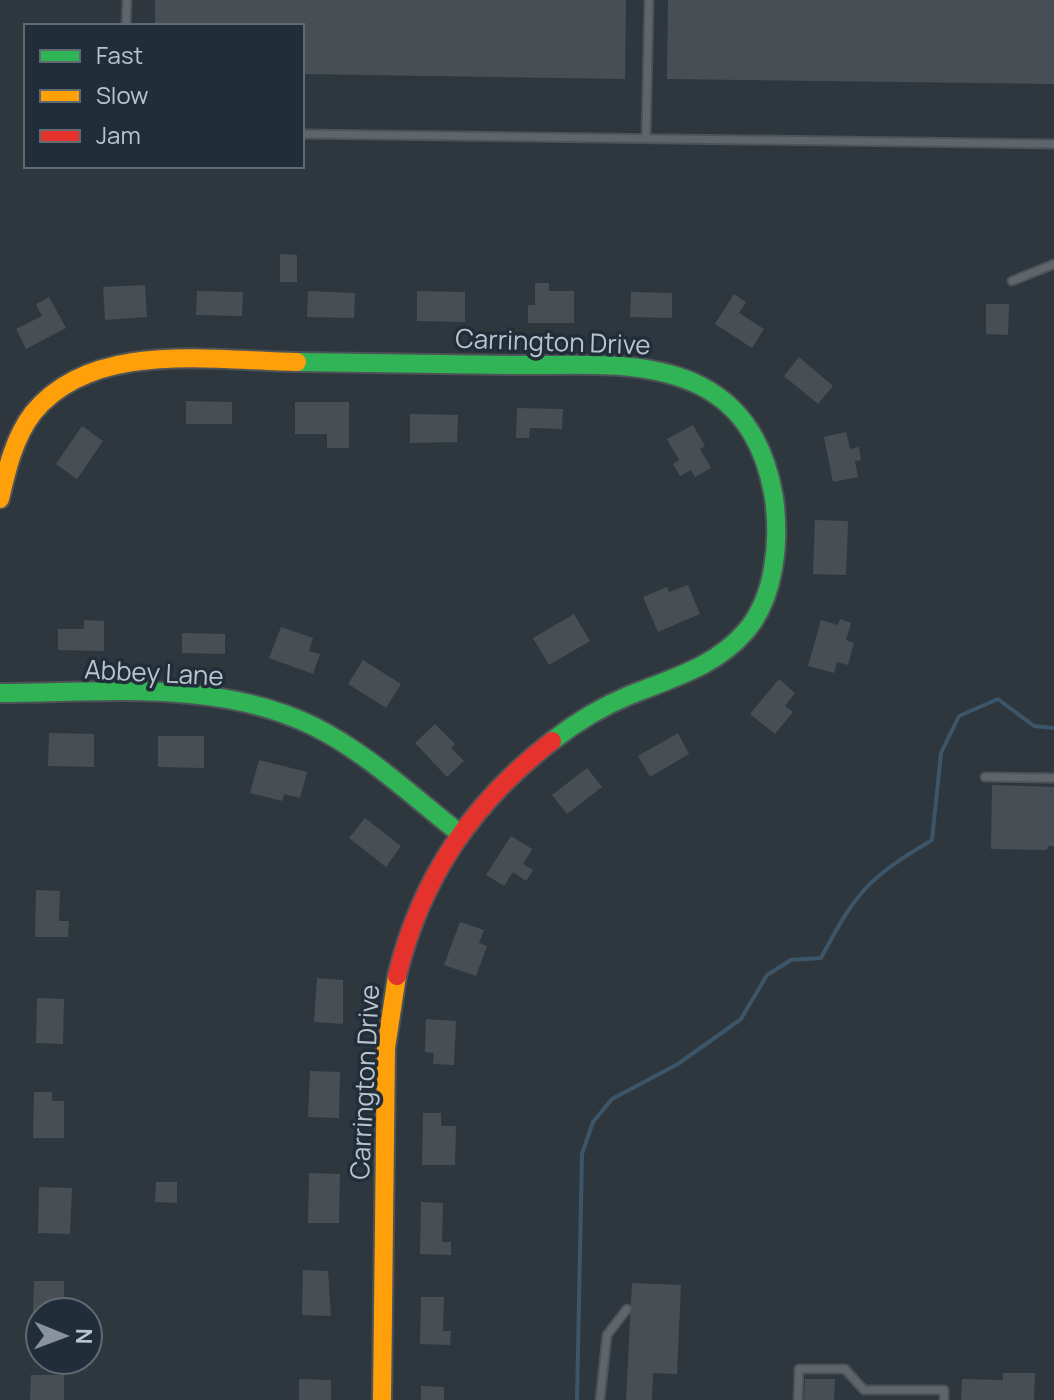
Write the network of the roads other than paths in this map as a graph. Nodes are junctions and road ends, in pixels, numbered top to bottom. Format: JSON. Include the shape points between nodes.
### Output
{"nodes":[{"id":1,"x":127,"y":0,"type":"edge"},
{"id":2,"x":649,"y":0,"type":"edge"},
{"id":3,"x":126,"y":24,"type":"edge"},
{"id":4,"x":304,"y":134,"type":"edge"},
{"id":5,"x":646,"y":138,"type":"junction"},
{"id":6,"x":1054,"y":144,"type":"edge"},
{"id":7,"x":1054,"y":264,"type":"edge"},
{"id":8,"x":1012,"y":281,"type":"dead end"},
{"id":9,"x":0,"y":499,"type":"edge"},
{"id":10,"x":0,"y":693,"type":"edge"},
{"id":11,"x":985,"y":777,"type":"dead end"},
{"id":12,"x":1054,"y":778,"type":"edge"},
{"id":13,"x":458,"y":832,"type":"junction"},
{"id":14,"x":627,"y":1309,"type":"dead end"},
{"id":15,"x":382,"y":1400,"type":"edge"},
{"id":16,"x":600,"y":1400,"type":"edge"},
{"id":17,"x":798,"y":1400,"type":"edge"},
{"id":18,"x":944,"y":1400,"type":"edge"}],
"edges":[{"from":1,"to":3,"type":"lane"},
{"from":2,"to":5,"type":"lane"},
{"from":4,"to":5,"type":"lane"},
{"from":5,"to":6,"type":"lane"},
{"from":7,"to":8,"type":"lane"},
{"from":9,"to":13,"type":"street","name":"Carrington Drive","via":[[20,430],[55,390],[113,363],[635,367],[670,372],[710,390],[754,430],[768,459],[776,532],[774,570],[765,600],[746,631],[697,672],[611,704],[527,756]]},
{"from":10,"to":13,"type":"street","name":"Abbey Lane","via":[[212,697],[266,708],[312,725],[355,751]]},
{"from":11,"to":12,"type":"lane"},
{"from":13,"to":15,"type":"street","name":"Carrington Drive","via":[[429,879],[403,939],[389,996]]},
{"from":14,"to":16,"type":"lane","via":[[607,1335]]},
{"from":17,"to":18,"type":"lane","via":[[799,1369],[845,1369],[864,1390],[944,1390]]}]}
